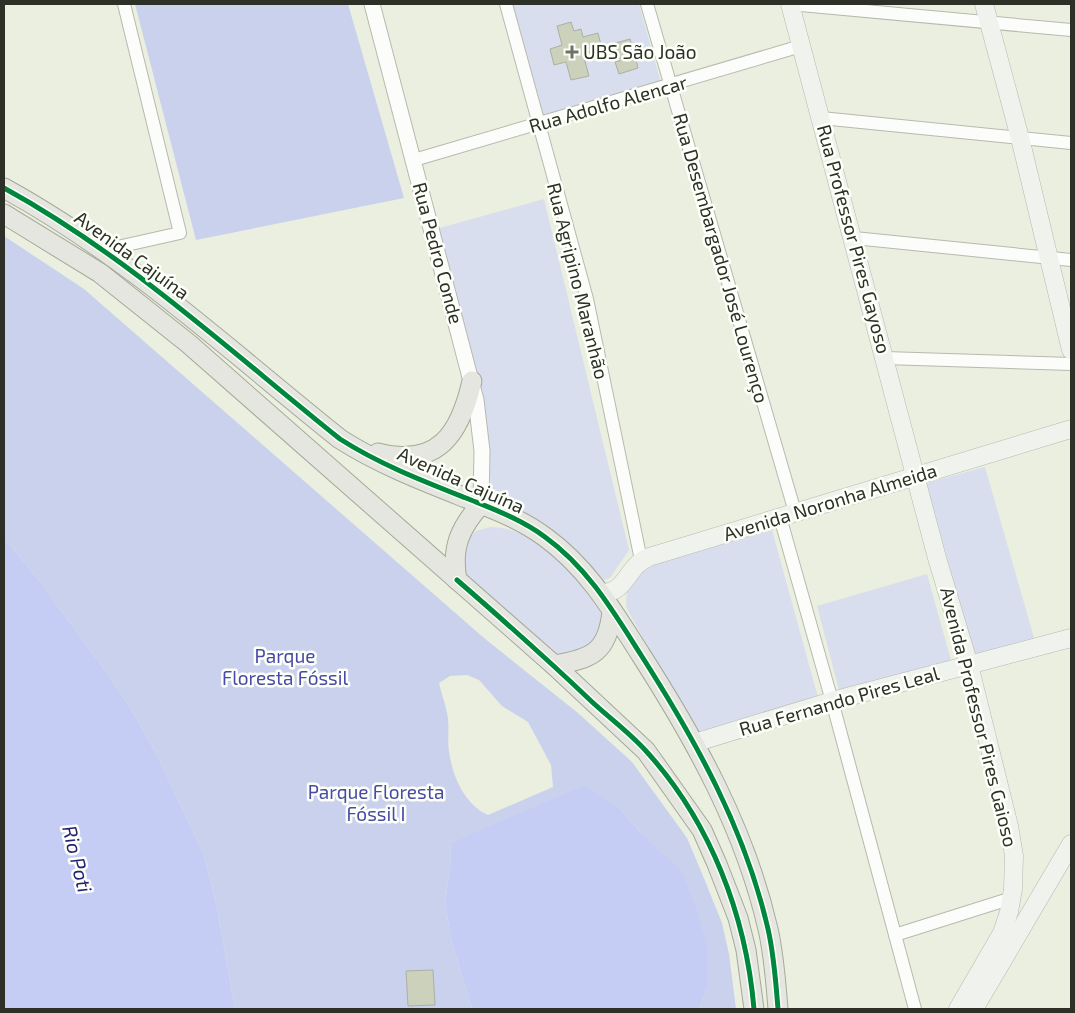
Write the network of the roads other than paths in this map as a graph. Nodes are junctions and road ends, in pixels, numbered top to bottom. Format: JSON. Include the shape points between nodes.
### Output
{"nodes":[{"id":1,"x":124,"y":4,"type":"edge"},
{"id":2,"x":372,"y":4,"type":"edge"},
{"id":3,"x":506,"y":4,"type":"edge"},
{"id":4,"x":647,"y":4,"type":"edge"},
{"id":5,"x":790,"y":4,"type":"edge"},
{"id":6,"x":984,"y":4,"type":"edge"},
{"id":7,"x":989,"y":23,"type":"junction"},
{"id":8,"x":1071,"y":30,"type":"edge"},
{"id":9,"x":801,"y":46,"type":"junction"},
{"id":10,"x":670,"y":86,"type":"junction"},
{"id":11,"x":821,"y":118,"type":"junction"},
{"id":12,"x":538,"y":125,"type":"junction"},
{"id":13,"x":1020,"y":138,"type":"junction"},
{"id":14,"x":1071,"y":143,"type":"edge"},
{"id":15,"x":414,"y":160,"type":"junction"},
{"id":16,"x":4,"y":188,"type":"edge"},
{"id":17,"x":4,"y":214,"type":"edge"},
{"id":18,"x":854,"y":238,"type":"junction"},
{"id":19,"x":104,"y":250,"type":"junction"},
{"id":20,"x":1049,"y":258,"type":"junction"},
{"id":21,"x":1071,"y":260,"type":"edge"},
{"id":22,"x":1071,"y":350,"type":"edge"},
{"id":23,"x":885,"y":358,"type":"junction"},
{"id":24,"x":1071,"y":364,"type":"edge"},
{"id":25,"x":472,"y":381,"type":"junction"},
{"id":26,"x":1071,"y":429,"type":"edge"},
{"id":27,"x":349,"y":445,"type":"junction"},
{"id":28,"x":915,"y":476,"type":"junction"},
{"id":29,"x":481,"y":504,"type":"junction"},
{"id":30,"x":787,"y":515,"type":"junction"},
{"id":31,"x":641,"y":560,"type":"junction"},
{"id":32,"x":457,"y":580,"type":"junction"},
{"id":33,"x":602,"y":592,"type":"junction"},
{"id":34,"x":612,"y":611,"type":"junction"},
{"id":35,"x":1071,"y":638,"type":"edge"},
{"id":36,"x":554,"y":664,"type":"junction"},
{"id":37,"x":969,"y":665,"type":"junction"},
{"id":38,"x":832,"y":701,"type":"junction"},
{"id":39,"x":694,"y":743,"type":"junction"},
{"id":40,"x":1071,"y":844,"type":"edge"},
{"id":41,"x":1012,"y":898,"type":"junction"},
{"id":42,"x":895,"y":935,"type":"junction"},
{"id":43,"x":754,"y":1009,"type":"edge"},
{"id":44,"x":778,"y":1009,"type":"edge"},
{"id":45,"x":915,"y":1009,"type":"edge"},
{"id":46,"x":958,"y":1009,"type":"edge"},
{"id":47,"x":974,"y":1009,"type":"edge"}],
"edges":[{"from":1,"to":19,"type":"street","via":[[180,232]]},
{"from":2,"to":15,"type":"street","name":"Rua Pedro Conde"},
{"from":3,"to":12,"type":"street","name":"Rua Agripino Maranhão"},
{"from":4,"to":10,"type":"street","name":"Rua Desembargador José Lourenço"},
{"from":5,"to":7,"type":"street"},
{"from":5,"to":9,"type":"main road","name":"Rua Professor Pires Gayoso"},
{"from":6,"to":7,"type":"main road"},
{"from":7,"to":8,"type":"street"},
{"from":7,"to":13,"type":"main road"},
{"from":9,"to":10,"type":"street","name":"Rua Adolfo Alencar"},
{"from":9,"to":11,"type":"main road","name":"Rua Professor Pires Gayoso"},
{"from":10,"to":12,"type":"street","name":"Rua Adolfo Alencar"},
{"from":10,"to":30,"type":"street","name":"Rua Desembargador José Lourenço"},
{"from":11,"to":13,"type":"street"},
{"from":11,"to":18,"type":"main road","name":"Rua Professor Pires Gayoso"},
{"from":12,"to":15,"type":"street","name":"Rua Adolfo Alencar"},
{"from":12,"to":31,"type":"street","name":"Rua Agripino Maranhão","via":[[587,299]]},
{"from":13,"to":14,"type":"street"},
{"from":13,"to":20,"type":"main road"},
{"from":15,"to":25,"type":"street","name":"Rua Pedro Conde"},
{"from":16,"to":19,"type":"main road","name":"Avenida Cajuína"},
{"from":17,"to":32,"type":"main road","name":"Avenida Cajuína","via":[[100,273],[189,344]]},
{"from":18,"to":20,"type":"street"},
{"from":18,"to":23,"type":"main road","name":"Rua Professor Pires Gayoso"},
{"from":19,"to":27,"type":"main road","name":"Avenida Cajuína"},
{"from":20,"to":21,"type":"street"},
{"from":20,"to":22,"type":"main road"},
{"from":23,"to":24,"type":"street"},
{"from":23,"to":28,"type":"main road","name":"Rua Professor Pires Gayoso"},
{"from":25,"to":27,"type":"main road","via":[[466,407],[456,428],[432,451],[411,457],[397,456]]},
{"from":25,"to":29,"type":"street","name":"Rua Pedro Conde","via":[[481,443]]},
{"from":26,"to":28,"type":"main road","name":"Avenida Noronha Almeida"},
{"from":27,"to":29,"type":"main road","name":"Avenida Cajuína"},
{"from":28,"to":30,"type":"main road","name":"Avenida Noronha Almeida"},
{"from":28,"to":37,"type":"main road","name":"Avenida Professor Pires Gaioso"},
{"from":29,"to":32,"type":"main road","via":[[465,522],[458,542],[455,560]]},
{"from":29,"to":33,"type":"main road","name":"Avenida Cajuína","via":[[544,536],[577,563]]},
{"from":30,"to":31,"type":"main road","name":"Avenida Noronha Almeida"},
{"from":30,"to":38,"type":"street","name":"Rua Desembargador José Lourenço"},
{"from":31,"to":33,"type":"main road","via":[[633,566],[622,585],[613,592]]},
{"from":32,"to":36,"type":"main road","name":"Avenida Cajuína"},
{"from":33,"to":34,"type":"main road","name":"Avenida Cajuína"},
{"from":34,"to":36,"type":"main road","via":[[607,638],[598,650],[575,662]]},
{"from":34,"to":39,"type":"main road","name":"Avenida Cajuína"},
{"from":35,"to":37,"type":"main road","name":"Rua Fernando Pires Leal"},
{"from":36,"to":43,"type":"main road","name":"Avenida Cajuína","via":[[646,751],[702,830],[738,918]]},
{"from":37,"to":38,"type":"main road","name":"Rua Fernando Pires Leal"},
{"from":37,"to":41,"type":"main road","name":"Avenida Professor Pires Gaioso","via":[[1010,826],[1014,856]]},
{"from":38,"to":39,"type":"main road","name":"Rua Fernando Pires Leal"},
{"from":38,"to":42,"type":"street","name":"Rua Desembargador José Lourenço"},
{"from":39,"to":44,"type":"main road","name":"Avenida Cajuína","via":[[730,812],[755,884],[768,930]]},
{"from":40,"to":47,"type":"main road"},
{"from":41,"to":42,"type":"street"},
{"from":41,"to":46,"type":"main road","name":"Avenida Professor Pires Gaioso","via":[[1002,933]]},
{"from":42,"to":45,"type":"street","name":"Rua Desembargador José Lourenço"}]}
